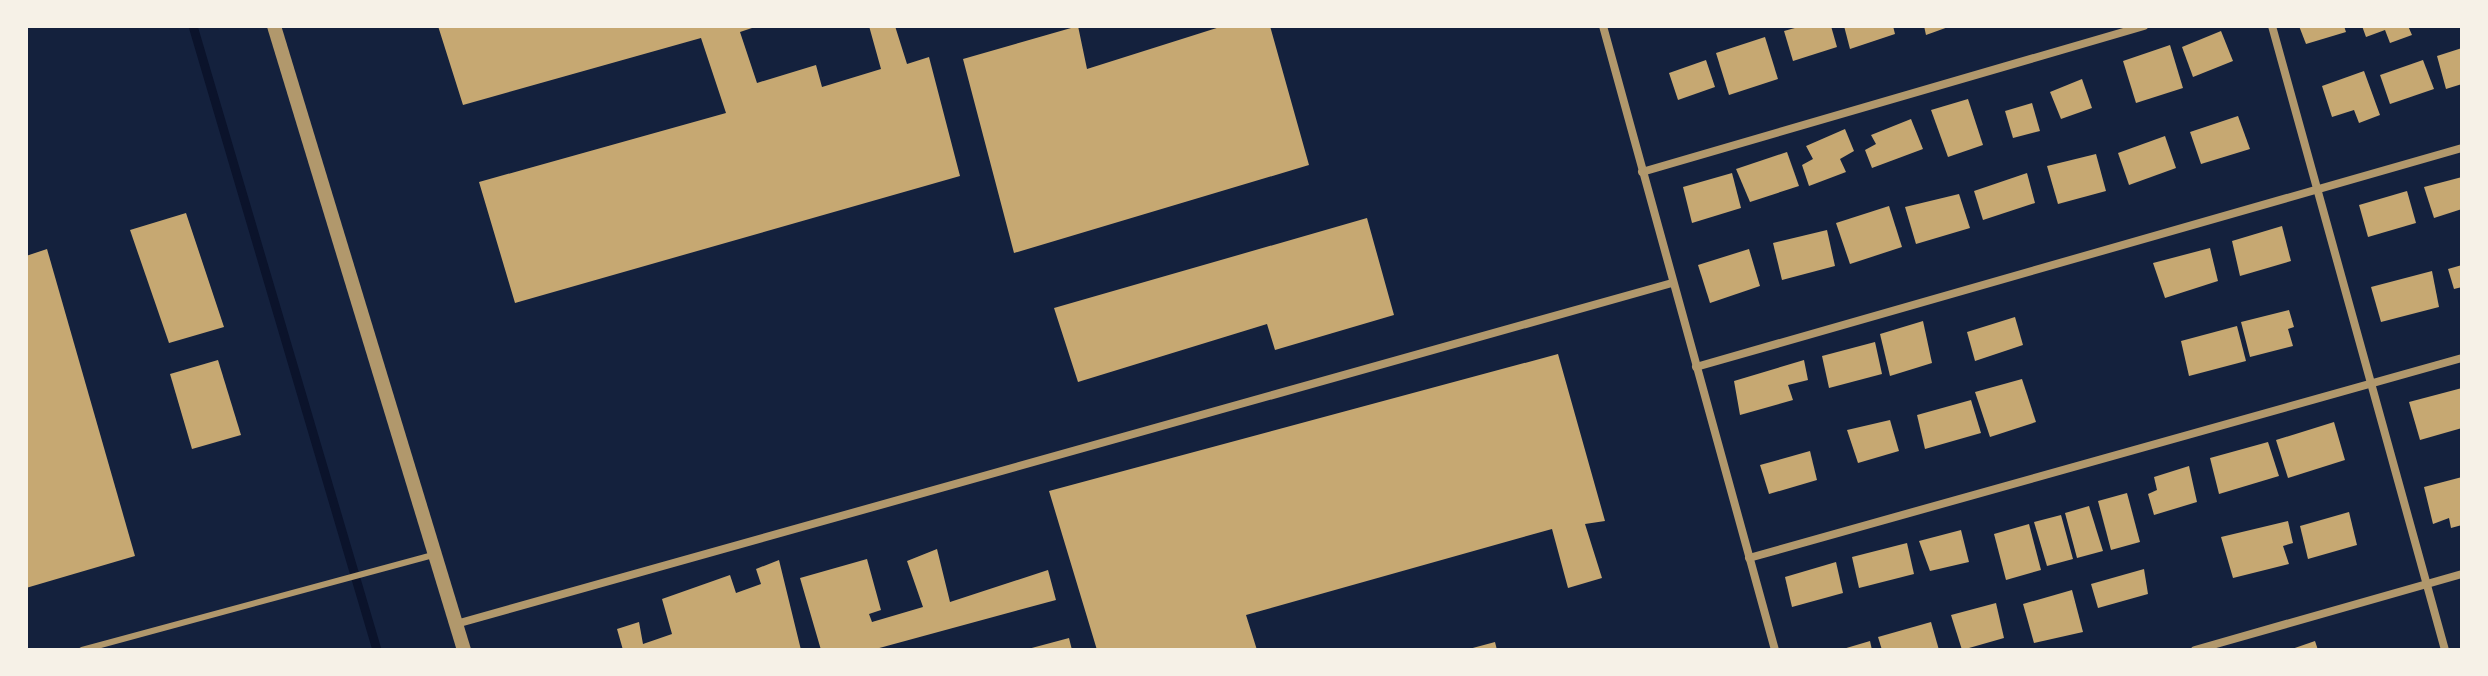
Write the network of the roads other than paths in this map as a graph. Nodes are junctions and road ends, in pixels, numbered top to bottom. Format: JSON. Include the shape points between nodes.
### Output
{"nodes":[{"id":1,"x":274,"y":26,"type":"edge"},
{"id":2,"x":1603,"y":26,"type":"edge"},
{"id":3,"x":2144,"y":26,"type":"edge"},
{"id":4,"x":2272,"y":26,"type":"edge"},
{"id":5,"x":2462,"y":148,"type":"edge"},
{"id":6,"x":1642,"y":172,"type":"junction"},
{"id":7,"x":2317,"y":189,"type":"junction"},
{"id":8,"x":1672,"y":283,"type":"junction"},
{"id":9,"x":2462,"y":358,"type":"edge"},
{"id":10,"x":1696,"y":367,"type":"junction"},
{"id":11,"x":2371,"y":383,"type":"junction"},
{"id":12,"x":436,"y":554,"type":"junction"},
{"id":13,"x":1749,"y":558,"type":"junction"},
{"id":14,"x":2462,"y":574,"type":"edge"},
{"id":15,"x":2426,"y":583,"type":"junction"},
{"id":16,"x":456,"y":624,"type":"junction"},
{"id":17,"x":2224,"y":646,"type":"edge"},
{"id":18,"x":82,"y":650,"type":"edge"},
{"id":19,"x":464,"y":650,"type":"edge"},
{"id":20,"x":1775,"y":650,"type":"edge"},
{"id":21,"x":2195,"y":650,"type":"edge"},
{"id":22,"x":2445,"y":650,"type":"edge"}],
"edges":[{"from":1,"to":12,"type":"street"},
{"from":2,"to":6,"type":"street"},
{"from":3,"to":6,"type":"street"},
{"from":4,"to":7,"type":"street"},
{"from":5,"to":7,"type":"street"},
{"from":6,"to":8,"type":"street"},
{"from":7,"to":10,"type":"street"},
{"from":7,"to":11,"type":"street"},
{"from":8,"to":10,"type":"street"},
{"from":8,"to":16,"type":"street"},
{"from":9,"to":11,"type":"street"},
{"from":10,"to":13,"type":"street"},
{"from":11,"to":13,"type":"street"},
{"from":11,"to":15,"type":"street"},
{"from":12,"to":16,"type":"street"},
{"from":12,"to":18,"type":"lane"},
{"from":13,"to":20,"type":"street"},
{"from":14,"to":15,"type":"street"},
{"from":15,"to":17,"type":"street"},
{"from":15,"to":22,"type":"street"},
{"from":16,"to":19,"type":"street"},
{"from":17,"to":21,"type":"street"}]}
